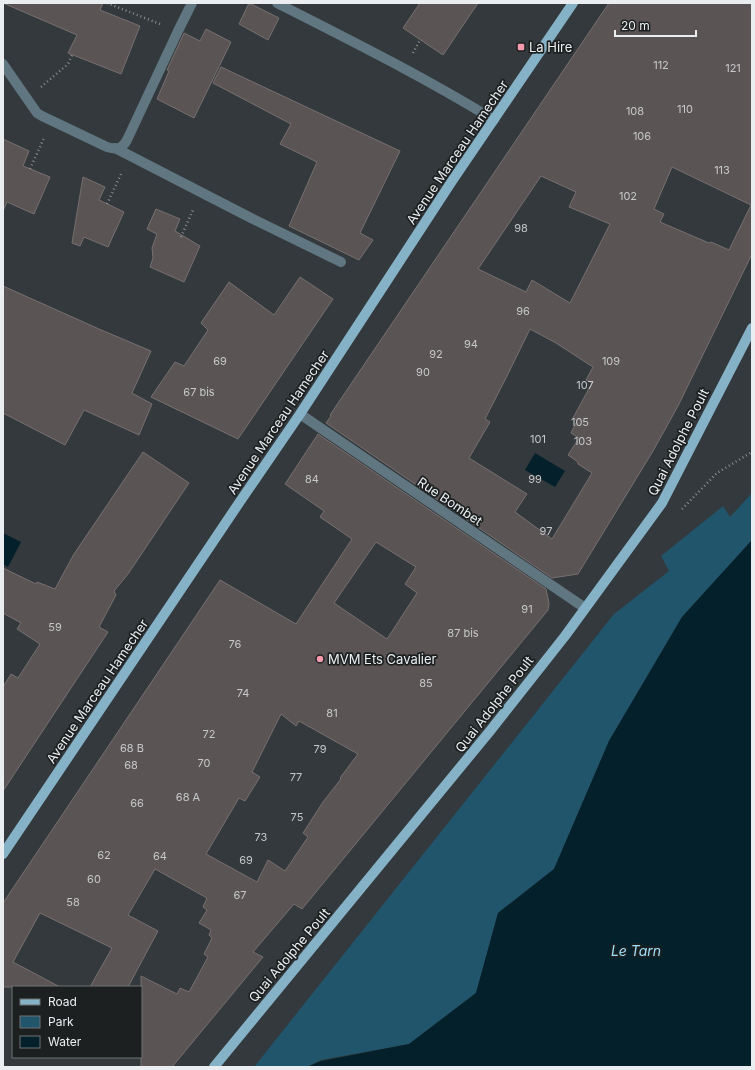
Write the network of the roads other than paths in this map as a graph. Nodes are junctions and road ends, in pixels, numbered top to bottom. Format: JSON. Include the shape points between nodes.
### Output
{"nodes":[{"id":1,"x":192,"y":3,"type":"edge"},
{"id":2,"x":277,"y":3,"type":"edge"},
{"id":3,"x":573,"y":3,"type":"edge"},
{"id":4,"x":3,"y":64,"type":"edge"},
{"id":5,"x":494,"y":120,"type":"junction"},
{"id":6,"x":115,"y":148,"type":"junction"},
{"id":7,"x":341,"y":262,"type":"dead end"},
{"id":8,"x":752,"y":328,"type":"edge"},
{"id":9,"x":300,"y":414,"type":"junction"},
{"id":10,"x":585,"y":608,"type":"junction"},
{"id":11,"x":3,"y":854,"type":"edge"},
{"id":12,"x":214,"y":1067,"type":"edge"}],
"edges":[{"from":1,"to":6,"type":"street","via":[[125,145]]},
{"from":2,"to":5,"type":"street"},
{"from":3,"to":5,"type":"main road","name":"Avenue Marceau Hamecher"},
{"from":4,"to":6,"type":"street","via":[[37,113],[107,148]]},
{"from":5,"to":9,"type":"main road","name":"Avenue Marceau Hamecher"},
{"from":6,"to":7,"type":"street"},
{"from":8,"to":10,"type":"main road","name":"Quai Adolphe Poult","via":[[662,503]]},
{"from":9,"to":10,"type":"street","name":"Rue Bombet"},
{"from":9,"to":11,"type":"main road","name":"Avenue Marceau Hamecher"},
{"from":10,"to":12,"type":"main road","name":"Quai Adolphe Poult","via":[[490,731]]}]}
